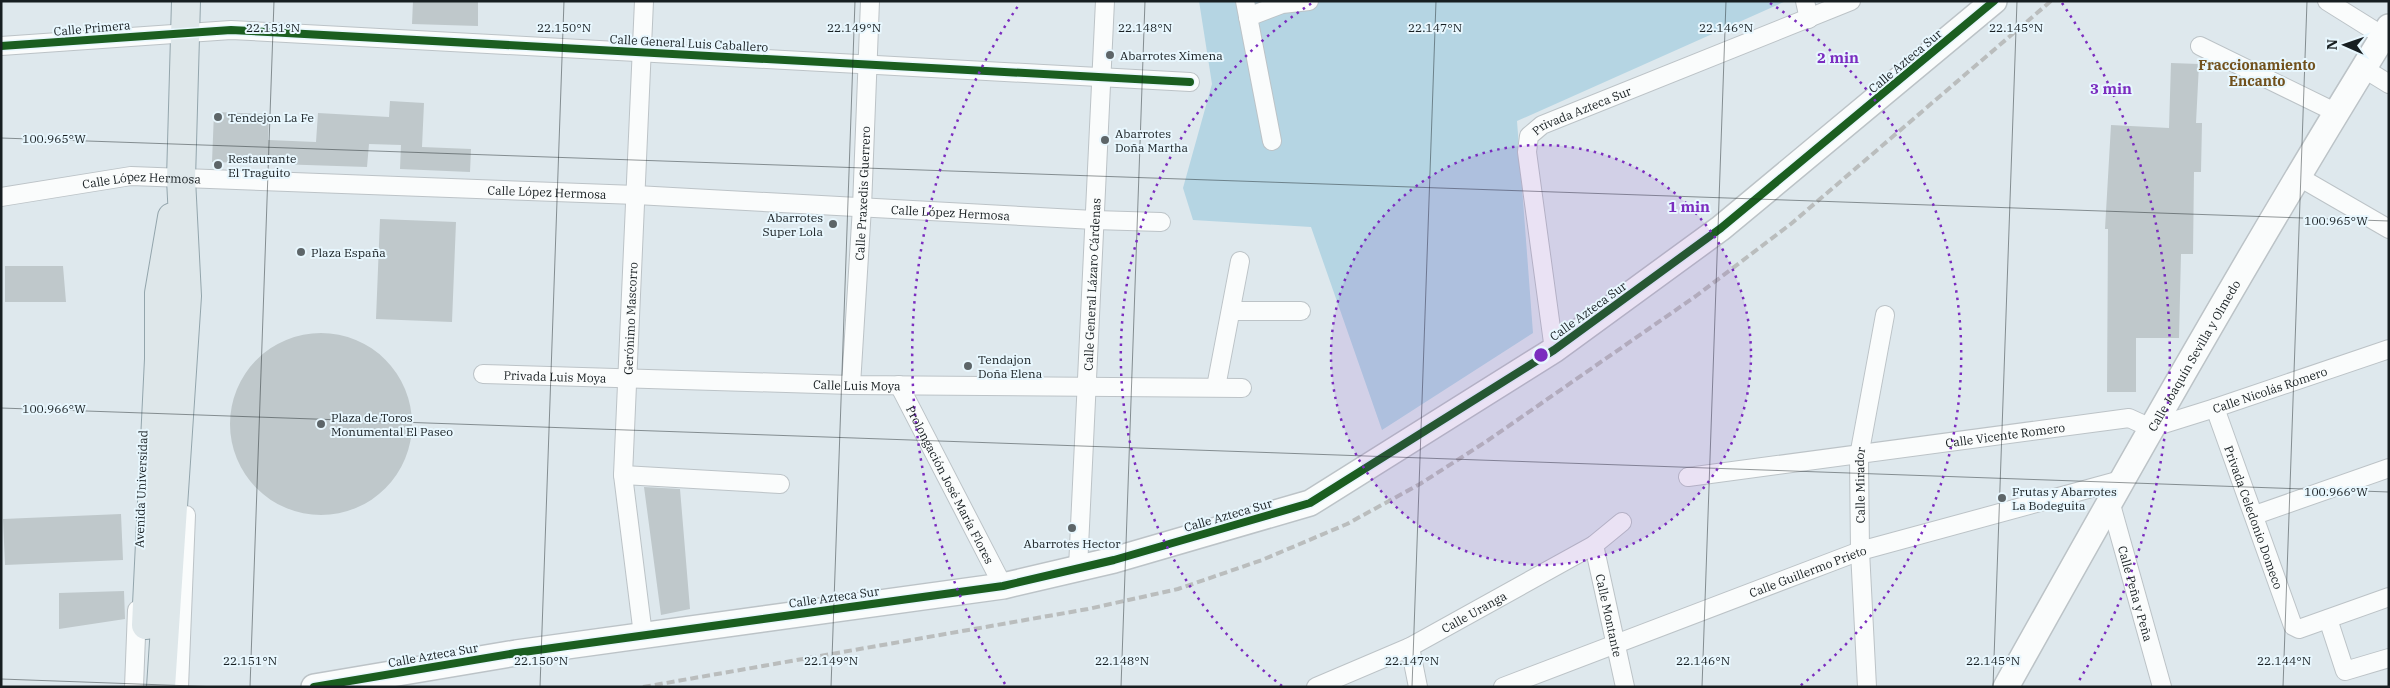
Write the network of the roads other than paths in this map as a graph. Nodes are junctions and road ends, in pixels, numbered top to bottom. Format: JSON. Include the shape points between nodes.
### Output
{"nodes":[{"id":1,"x":186,"y":1,"type":"edge"},
{"id":2,"x":644,"y":1,"type":"edge"},
{"id":3,"x":870,"y":1,"type":"edge"},
{"id":4,"x":1105,"y":1,"type":"edge"},
{"id":5,"x":1309,"y":1,"type":"edge"},
{"id":6,"x":1805,"y":1,"type":"edge"},
{"id":7,"x":1851,"y":1,"type":"edge"},
{"id":8,"x":2327,"y":1,"type":"edge"},
{"id":9,"x":1987,"y":4,"type":"edge"},
{"id":10,"x":1247,"y":9,"type":"edge"},
{"id":11,"x":1809,"y":19,"type":"junction"},
{"id":12,"x":185,"y":31,"type":"junction"},
{"id":13,"x":2386,"y":31,"type":"edge"},
{"id":14,"x":1,"y":46,"type":"edge"},
{"id":15,"x":2200,"y":46,"type":"dead end"},
{"id":16,"x":642,"y":52,"type":"junction"},
{"id":17,"x":867,"y":64,"type":"junction"},
{"id":18,"x":2363,"y":68,"type":"junction"},
{"id":19,"x":1101,"y":77,"type":"junction"},
{"id":20,"x":1190,"y":82,"type":"dead end"},
{"id":21,"x":2389,"y":84,"type":"edge"},
{"id":22,"x":2335,"y":112,"type":"junction"},
{"id":23,"x":1272,"y":141,"type":"dead end"},
{"id":24,"x":2299,"y":178,"type":"junction"},
{"id":25,"x":180,"y":179,"type":"junction"},
{"id":26,"x":636,"y":195,"type":"junction"},
{"id":27,"x":1,"y":197,"type":"edge"},
{"id":28,"x":862,"y":207,"type":"junction"},
{"id":29,"x":1094,"y":220,"type":"junction"},
{"id":30,"x":1161,"y":222,"type":"dead end"},
{"id":31,"x":2389,"y":229,"type":"edge"},
{"id":32,"x":1240,"y":262,"type":"dead end"},
{"id":33,"x":159,"y":293,"type":"junction"},
{"id":34,"x":187,"y":296,"type":"junction"},
{"id":35,"x":1231,"y":311,"type":"junction"},
{"id":36,"x":1300,"y":312,"type":"dead end"},
{"id":37,"x":1885,"y":314,"type":"dead end"},
{"id":38,"x":2389,"y":349,"type":"edge"},
{"id":39,"x":1554,"y":350,"type":"junction"},
{"id":40,"x":483,"y":374,"type":"dead end"},
{"id":41,"x":627,"y":379,"type":"junction"},
{"id":42,"x":851,"y":385,"type":"junction"},
{"id":43,"x":899,"y":385,"type":"junction"},
{"id":44,"x":1086,"y":385,"type":"junction"},
{"id":45,"x":1216,"y":387,"type":"junction"},
{"id":46,"x":1242,"y":388,"type":"dead end"},
{"id":47,"x":2215,"y":408,"type":"junction"},
{"id":48,"x":167,"y":414,"type":"junction"},
{"id":49,"x":2151,"y":428,"type":"junction"},
{"id":50,"x":1859,"y":456,"type":"junction"},
{"id":51,"x":2389,"y":468,"type":"edge"},
{"id":52,"x":623,"y":474,"type":"junction"},
{"id":53,"x":1688,"y":477,"type":"dead end"},
{"id":54,"x":780,"y":484,"type":"dead end"},
{"id":55,"x":2115,"y":491,"type":"junction"},
{"id":56,"x":2255,"y":515,"type":"junction"},
{"id":57,"x":1622,"y":522,"type":"dead end"},
{"id":58,"x":1594,"y":545,"type":"junction"},
{"id":59,"x":1860,"y":551,"type":"junction"},
{"id":60,"x":1078,"y":568,"type":"junction"},
{"id":61,"x":1003,"y":586,"type":"junction"},
{"id":62,"x":2389,"y":597,"type":"edge"},
{"id":63,"x":2328,"y":619,"type":"junction"},
{"id":64,"x":642,"y":635,"type":"junction"},
{"id":65,"x":1616,"y":645,"type":"junction"},
{"id":66,"x":1410,"y":646,"type":"junction"},
{"id":67,"x":2389,"y":658,"type":"edge"},
{"id":68,"x":134,"y":687,"type":"edge"},
{"id":69,"x":143,"y":687,"type":"edge"},
{"id":70,"x":161,"y":687,"type":"edge"},
{"id":71,"x":179,"y":687,"type":"edge"},
{"id":72,"x":314,"y":687,"type":"edge"},
{"id":73,"x":1316,"y":687,"type":"edge"},
{"id":74,"x":1418,"y":687,"type":"edge"},
{"id":75,"x":1503,"y":687,"type":"edge"},
{"id":76,"x":1625,"y":687,"type":"edge"},
{"id":77,"x":1867,"y":687,"type":"edge"},
{"id":78,"x":2006,"y":687,"type":"edge"},
{"id":79,"x":2162,"y":687,"type":"edge"}],
"edges":[{"from":1,"to":12,"type":"main road","name":"Avenida Universidad"},
{"from":2,"to":16,"type":"street","name":"Gerónimo Mascorro"},
{"from":3,"to":17,"type":"street","name":"Calle Praxedis Guerrero"},
{"from":4,"to":19,"type":"street","name":"Calle General Lázaro Cárdenas"},
{"from":5,"to":10,"type":"street"},
{"from":6,"to":11,"type":"street"},
{"from":7,"to":11,"type":"street","name":"Privada Azteca Sur"},
{"from":8,"to":13,"type":"street"},
{"from":9,"to":39,"type":"street","name":"Calle Azteca Sur","via":[[1722,228]]},
{"from":10,"to":23,"type":"street"},
{"from":11,"to":39,"type":"street","name":"Privada Azteca Sur","via":[[1542,124],[1530,136],[1528,152]]},
{"from":12,"to":14,"type":"street","name":"Calle Primera"},
{"from":12,"to":16,"type":"street","name":"Calle General Luis Caballero","via":[[231,30]]},
{"from":12,"to":25,"type":"main road","name":"Avenida Universidad"},
{"from":13,"to":18,"type":"street","name":"Calle Joaquín Sevilla y Olmedo"},
{"from":15,"to":22,"type":"street"},
{"from":16,"to":17,"type":"street","name":"Calle General Luis Caballero"},
{"from":16,"to":26,"type":"street","name":"Gerónimo Mascorro"},
{"from":17,"to":19,"type":"street","name":"Calle General Luis Caballero"},
{"from":17,"to":28,"type":"street","name":"Calle Praxedis Guerrero"},
{"from":18,"to":21,"type":"street"},
{"from":18,"to":22,"type":"street","name":"Calle Joaquín Sevilla y Olmedo"},
{"from":19,"to":20,"type":"street","name":"Calle General Luis Caballero"},
{"from":19,"to":29,"type":"street","name":"Calle General Lázaro Cárdenas"},
{"from":22,"to":24,"type":"street","name":"Calle Joaquín Sevilla y Olmedo"},
{"from":24,"to":31,"type":"street"},
{"from":24,"to":49,"type":"street","name":"Calle Joaquín Sevilla y Olmedo"},
{"from":25,"to":26,"type":"street","name":"Calle López Hermosa"},
{"from":25,"to":27,"type":"street","name":"Calle López Hermosa","via":[[131,176]]},
{"from":25,"to":33,"type":"main road","name":"Avenida Universidad"},
{"from":25,"to":34,"type":"main road","name":"Avenida Universidad"},
{"from":26,"to":28,"type":"street","name":"Calle López Hermosa"},
{"from":26,"to":41,"type":"street","name":"Gerónimo Mascorro"},
{"from":28,"to":29,"type":"street","name":"Calle López Hermosa"},
{"from":28,"to":42,"type":"street","name":"Calle Praxedis Guerrero"},
{"from":29,"to":30,"type":"street","name":"Calle López Hermosa"},
{"from":29,"to":44,"type":"street","name":"Calle General Lázaro Cárdenas"},
{"from":32,"to":35,"type":"street"},
{"from":33,"to":48,"type":"main road","name":"Avenida Universidad"},
{"from":33,"to":68,"type":"street","name":"Avenida Universidad","via":[[146,356]]},
{"from":34,"to":48,"type":"main road","name":"Avenida Universidad"},
{"from":34,"to":71,"type":"street","name":"Avenida Universidad","via":[[192,357]]},
{"from":35,"to":36,"type":"street"},
{"from":35,"to":45,"type":"street"},
{"from":37,"to":50,"type":"street","name":"Calle Mirador"},
{"from":38,"to":47,"type":"street","name":"Calle Nicolás Romero"},
{"from":39,"to":60,"type":"street","name":"Calle Azteca Sur","via":[[1310,503]]},
{"from":40,"to":41,"type":"street","name":"Privada Luis Moya"},
{"from":41,"to":42,"type":"street","name":"Calle Luis Moya"},
{"from":41,"to":52,"type":"street","name":"Gerónimo Mascorro"},
{"from":42,"to":43,"type":"street","name":"Calle Luis Moya"},
{"from":43,"to":44,"type":"street","name":"Calle Luis Moya"},
{"from":43,"to":61,"type":"street","name":"Prolongación José María Flores"},
{"from":44,"to":45,"type":"street","name":"Calle Luis Moya"},
{"from":44,"to":60,"type":"street","name":"Calle General Lázaro Cárdenas"},
{"from":45,"to":46,"type":"street","name":"Calle Luis Moya"},
{"from":47,"to":49,"type":"street","name":"Calle Nicolás Romero"},
{"from":47,"to":56,"type":"street","name":"Privada Celedonio Domeco"},
{"from":48,"to":69,"type":"main road","name":"Avenida Universidad"},
{"from":48,"to":70,"type":"main road","name":"Avenida Universidad"},
{"from":49,"to":50,"type":"street","name":"Calle Vicente Romero","via":[[2129,418]]},
{"from":49,"to":55,"type":"street","name":"Calle Joaquín Sevilla y Olmedo"},
{"from":50,"to":53,"type":"street"},
{"from":50,"to":59,"type":"street","name":"Calle Mirador"},
{"from":51,"to":56,"type":"street"},
{"from":52,"to":54,"type":"street"},
{"from":52,"to":64,"type":"street","name":"Gerónimo Mascorro"},
{"from":55,"to":59,"type":"street","name":"Calle Guillermo Prieto"},
{"from":55,"to":78,"type":"street","name":"Calle Joaquín Sevilla y Olmedo"},
{"from":55,"to":79,"type":"street","name":"Calle Peña y Peña"},
{"from":56,"to":63,"type":"street","name":"Privada Celedonio Domeco","via":[[2293,626],[2299,629]]},
{"from":57,"to":58,"type":"street","name":"Calle Uranga"},
{"from":58,"to":65,"type":"street","name":"Calle Montante"},
{"from":58,"to":66,"type":"street","name":"Calle Uranga"},
{"from":59,"to":65,"type":"street","name":"Calle Guillermo Prieto"},
{"from":59,"to":77,"type":"street","name":"Calle Mirador"},
{"from":60,"to":61,"type":"street","name":"Calle Azteca Sur"},
{"from":61,"to":64,"type":"street","name":"Calle Azteca Sur"},
{"from":62,"to":63,"type":"street"},
{"from":63,"to":67,"type":"street","via":[[2345,671]]},
{"from":64,"to":72,"type":"street","name":"Calle Azteca Sur"},
{"from":65,"to":75,"type":"street","name":"Calle Guillermo Prieto"},
{"from":65,"to":76,"type":"street","name":"Calle Montante"},
{"from":66,"to":73,"type":"street","name":"Calle Uranga"},
{"from":66,"to":74,"type":"street"}]}
